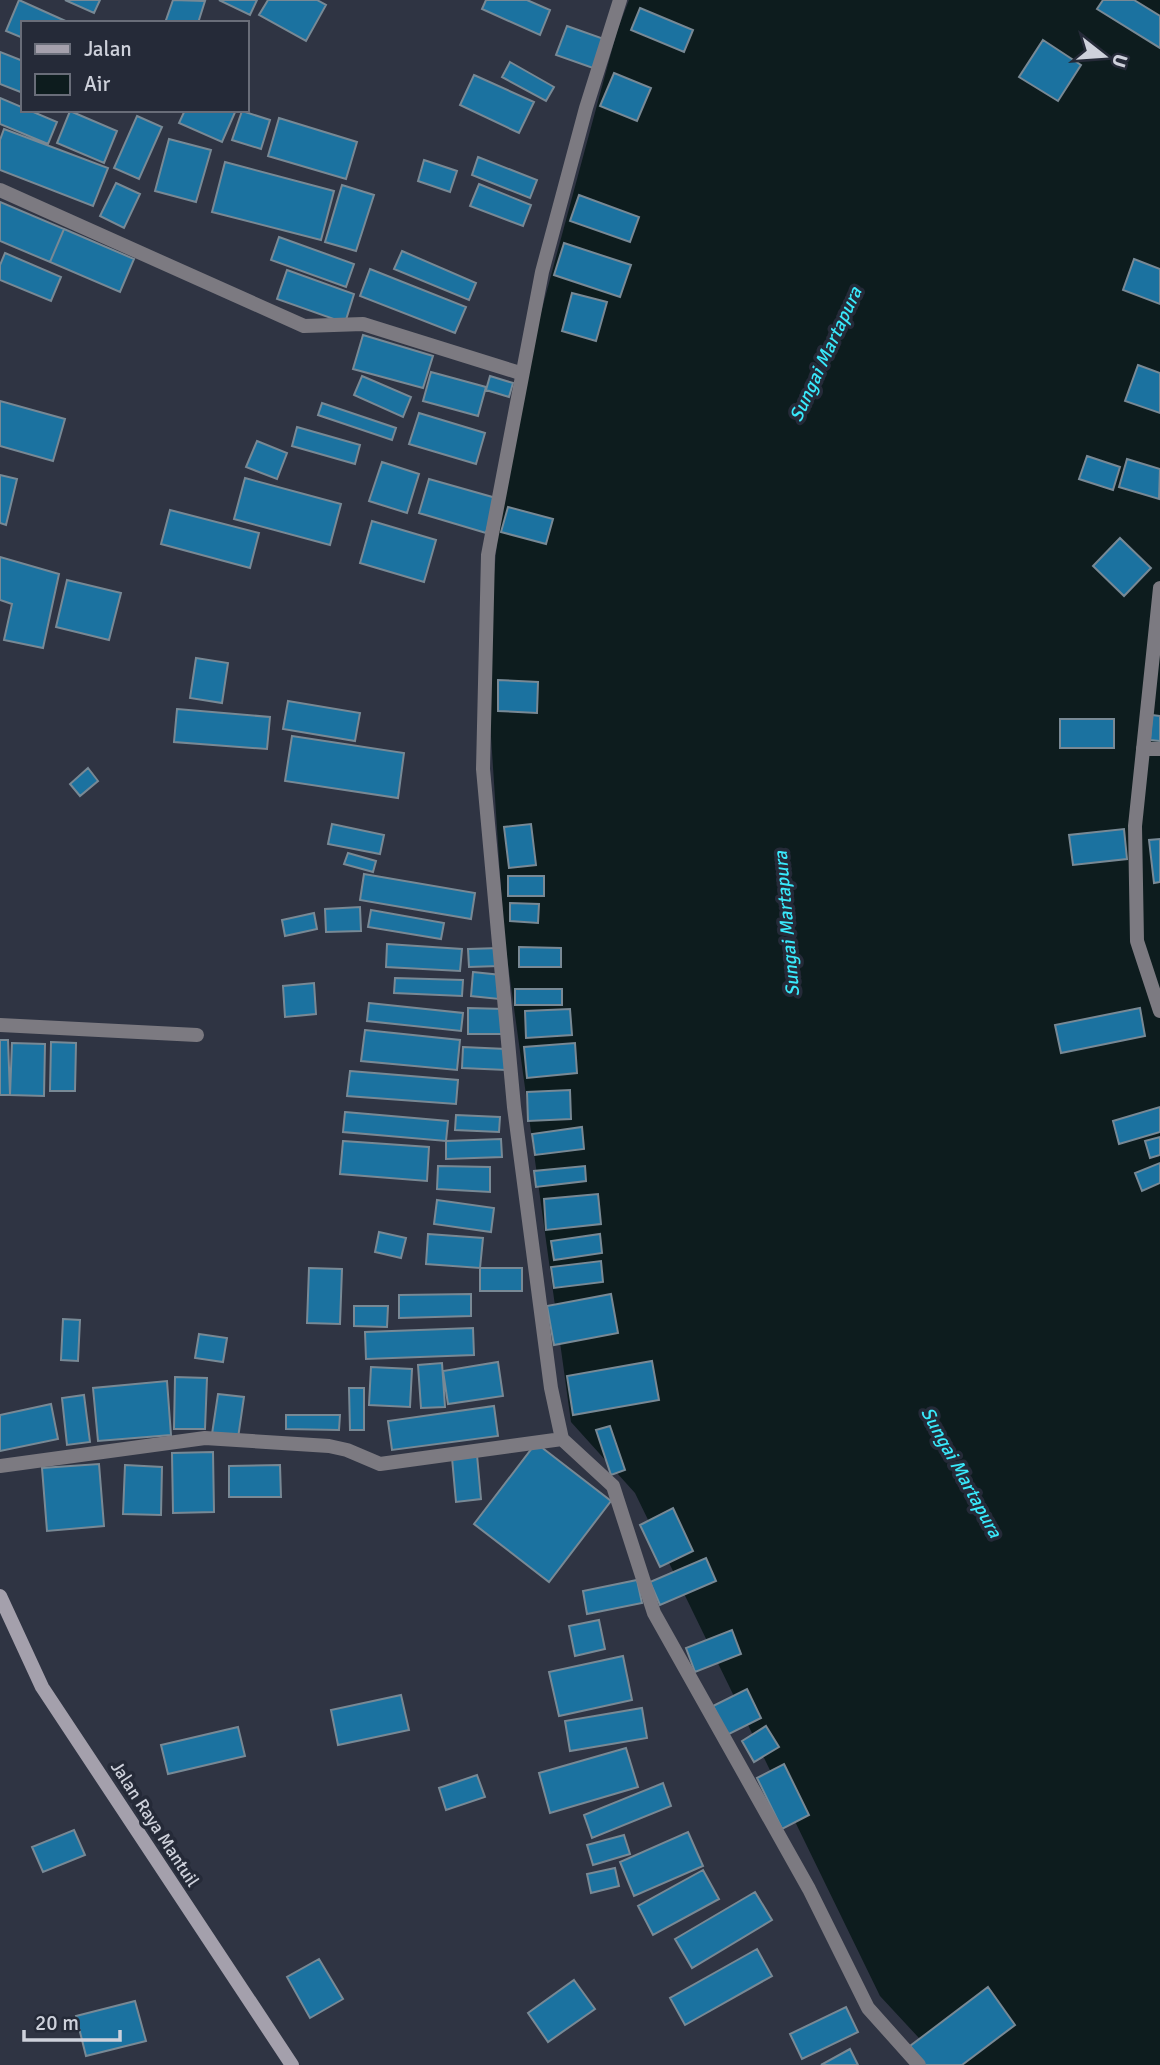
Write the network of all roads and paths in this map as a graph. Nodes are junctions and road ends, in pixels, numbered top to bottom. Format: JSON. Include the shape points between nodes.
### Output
{"nodes":[{"id":1,"x":620,"y":0,"type":"edge"},
{"id":2,"x":0,"y":190,"type":"edge"},
{"id":3,"x":520,"y":373,"type":"junction"},
{"id":4,"x":1160,"y":588,"type":"edge"},
{"id":5,"x":1143,"y":749,"type":"junction"},
{"id":6,"x":1160,"y":749,"type":"edge"},
{"id":7,"x":1160,"y":1010,"type":"edge"},
{"id":8,"x":0,"y":1025,"type":"edge"},
{"id":9,"x":197,"y":1035,"type":"dead end"},
{"id":10,"x":562,"y":1439,"type":"junction"},
{"id":11,"x":0,"y":1466,"type":"edge"},
{"id":12,"x":0,"y":1596,"type":"edge"},
{"id":13,"x":292,"y":2065,"type":"edge"},
{"id":14,"x":919,"y":2065,"type":"edge"}],
"edges":[{"from":1,"to":3,"type":"street","via":[[562,196]]},
{"from":2,"to":3,"type":"street","via":[[304,326],[363,324]]},
{"from":3,"to":10,"type":"street","via":[[488,555],[483,769],[514,1107],[547,1362]]},
{"from":4,"to":5,"type":"street"},
{"from":5,"to":6,"type":"street"},
{"from":5,"to":7,"type":"street","via":[[1135,826],[1138,941]]},
{"from":8,"to":9,"type":"street"},
{"from":10,"to":11,"type":"street","via":[[380,1464],[329,1446],[205,1438]]},
{"from":10,"to":14,"type":"street","via":[[613,1486],[654,1613],[809,1889],[868,2008]]},
{"from":12,"to":13,"type":"street","name":"Jalan Raya Mantuil","via":[[42,1687]]}]}
